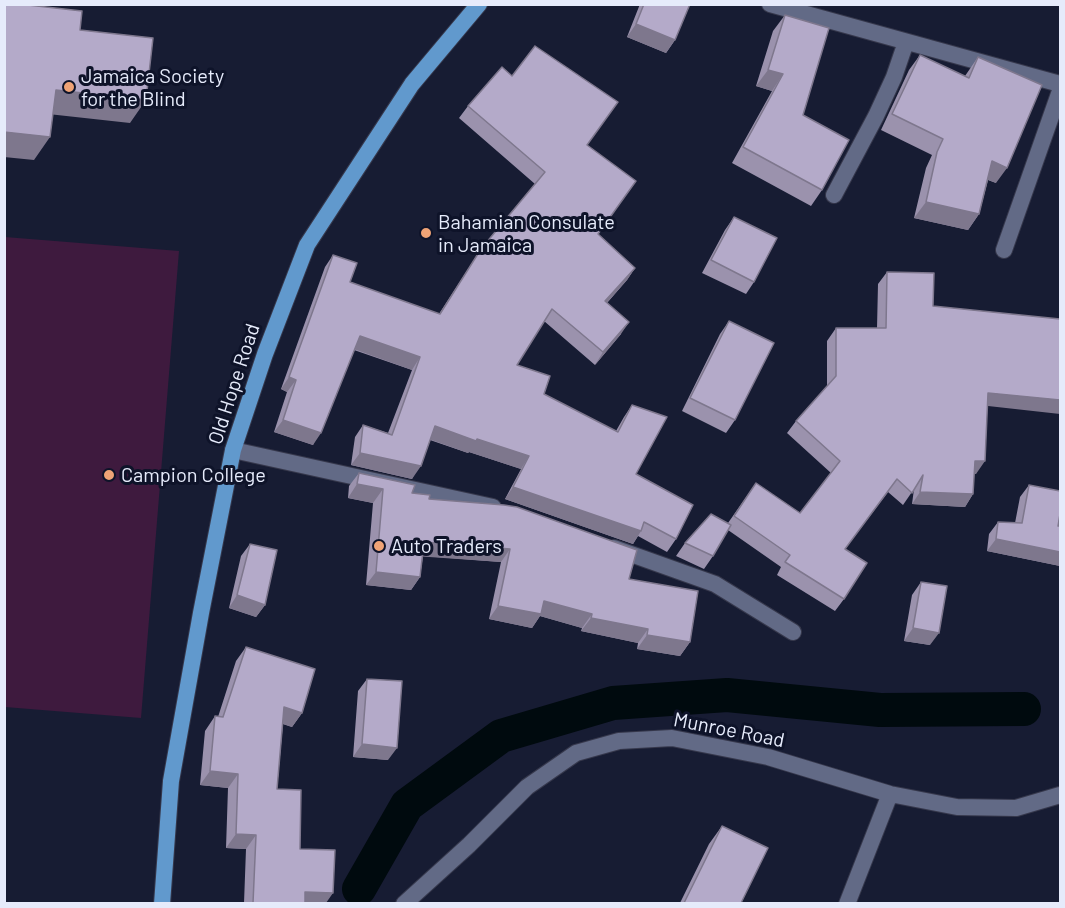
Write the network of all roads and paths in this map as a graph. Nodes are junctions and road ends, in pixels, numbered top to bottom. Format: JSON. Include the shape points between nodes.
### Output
{"nodes":[{"id":1,"x":479,"y":4,"type":"edge"},
{"id":2,"x":770,"y":4,"type":"edge"},
{"id":3,"x":906,"y":42,"type":"junction"},
{"id":4,"x":1060,"y":84,"type":"edge"},
{"id":5,"x":1060,"y":91,"type":"edge"},
{"id":6,"x":834,"y":195,"type":"dead end"},
{"id":7,"x":1004,"y":250,"type":"dead end"},
{"id":8,"x":233,"y":450,"type":"junction"},
{"id":9,"x":510,"y":511,"type":"edge"},
{"id":10,"x":600,"y":543,"type":"edge"},
{"id":11,"x":793,"y":632,"type":"dead end"},
{"id":12,"x":890,"y":794,"type":"junction"},
{"id":13,"x":1060,"y":795,"type":"edge"},
{"id":14,"x":162,"y":903,"type":"edge"},
{"id":15,"x":404,"y":903,"type":"edge"},
{"id":16,"x":847,"y":903,"type":"edge"}],
"edges":[{"from":1,"to":8,"type":"main road","name":"Old Hope Road","via":[[412,84],[307,245]]},
{"from":2,"to":3,"type":"street"},
{"from":3,"to":4,"type":"street"},
{"from":3,"to":6,"type":"street","via":[[876,116]]},
{"from":5,"to":7,"type":"street"},
{"from":8,"to":9,"type":"street"},
{"from":8,"to":14,"type":"main road","name":"Old Hope Road","via":[[171,782]]},
{"from":10,"to":11,"type":"street","via":[[715,584]]},
{"from":12,"to":13,"type":"street","name":"Munroe Road","via":[[957,807],[1016,808]]},
{"from":12,"to":15,"type":"street","name":"Munroe Road","via":[[768,757],[672,738],[618,741],[576,753],[526,787]]},
{"from":12,"to":16,"type":"street"}]}
